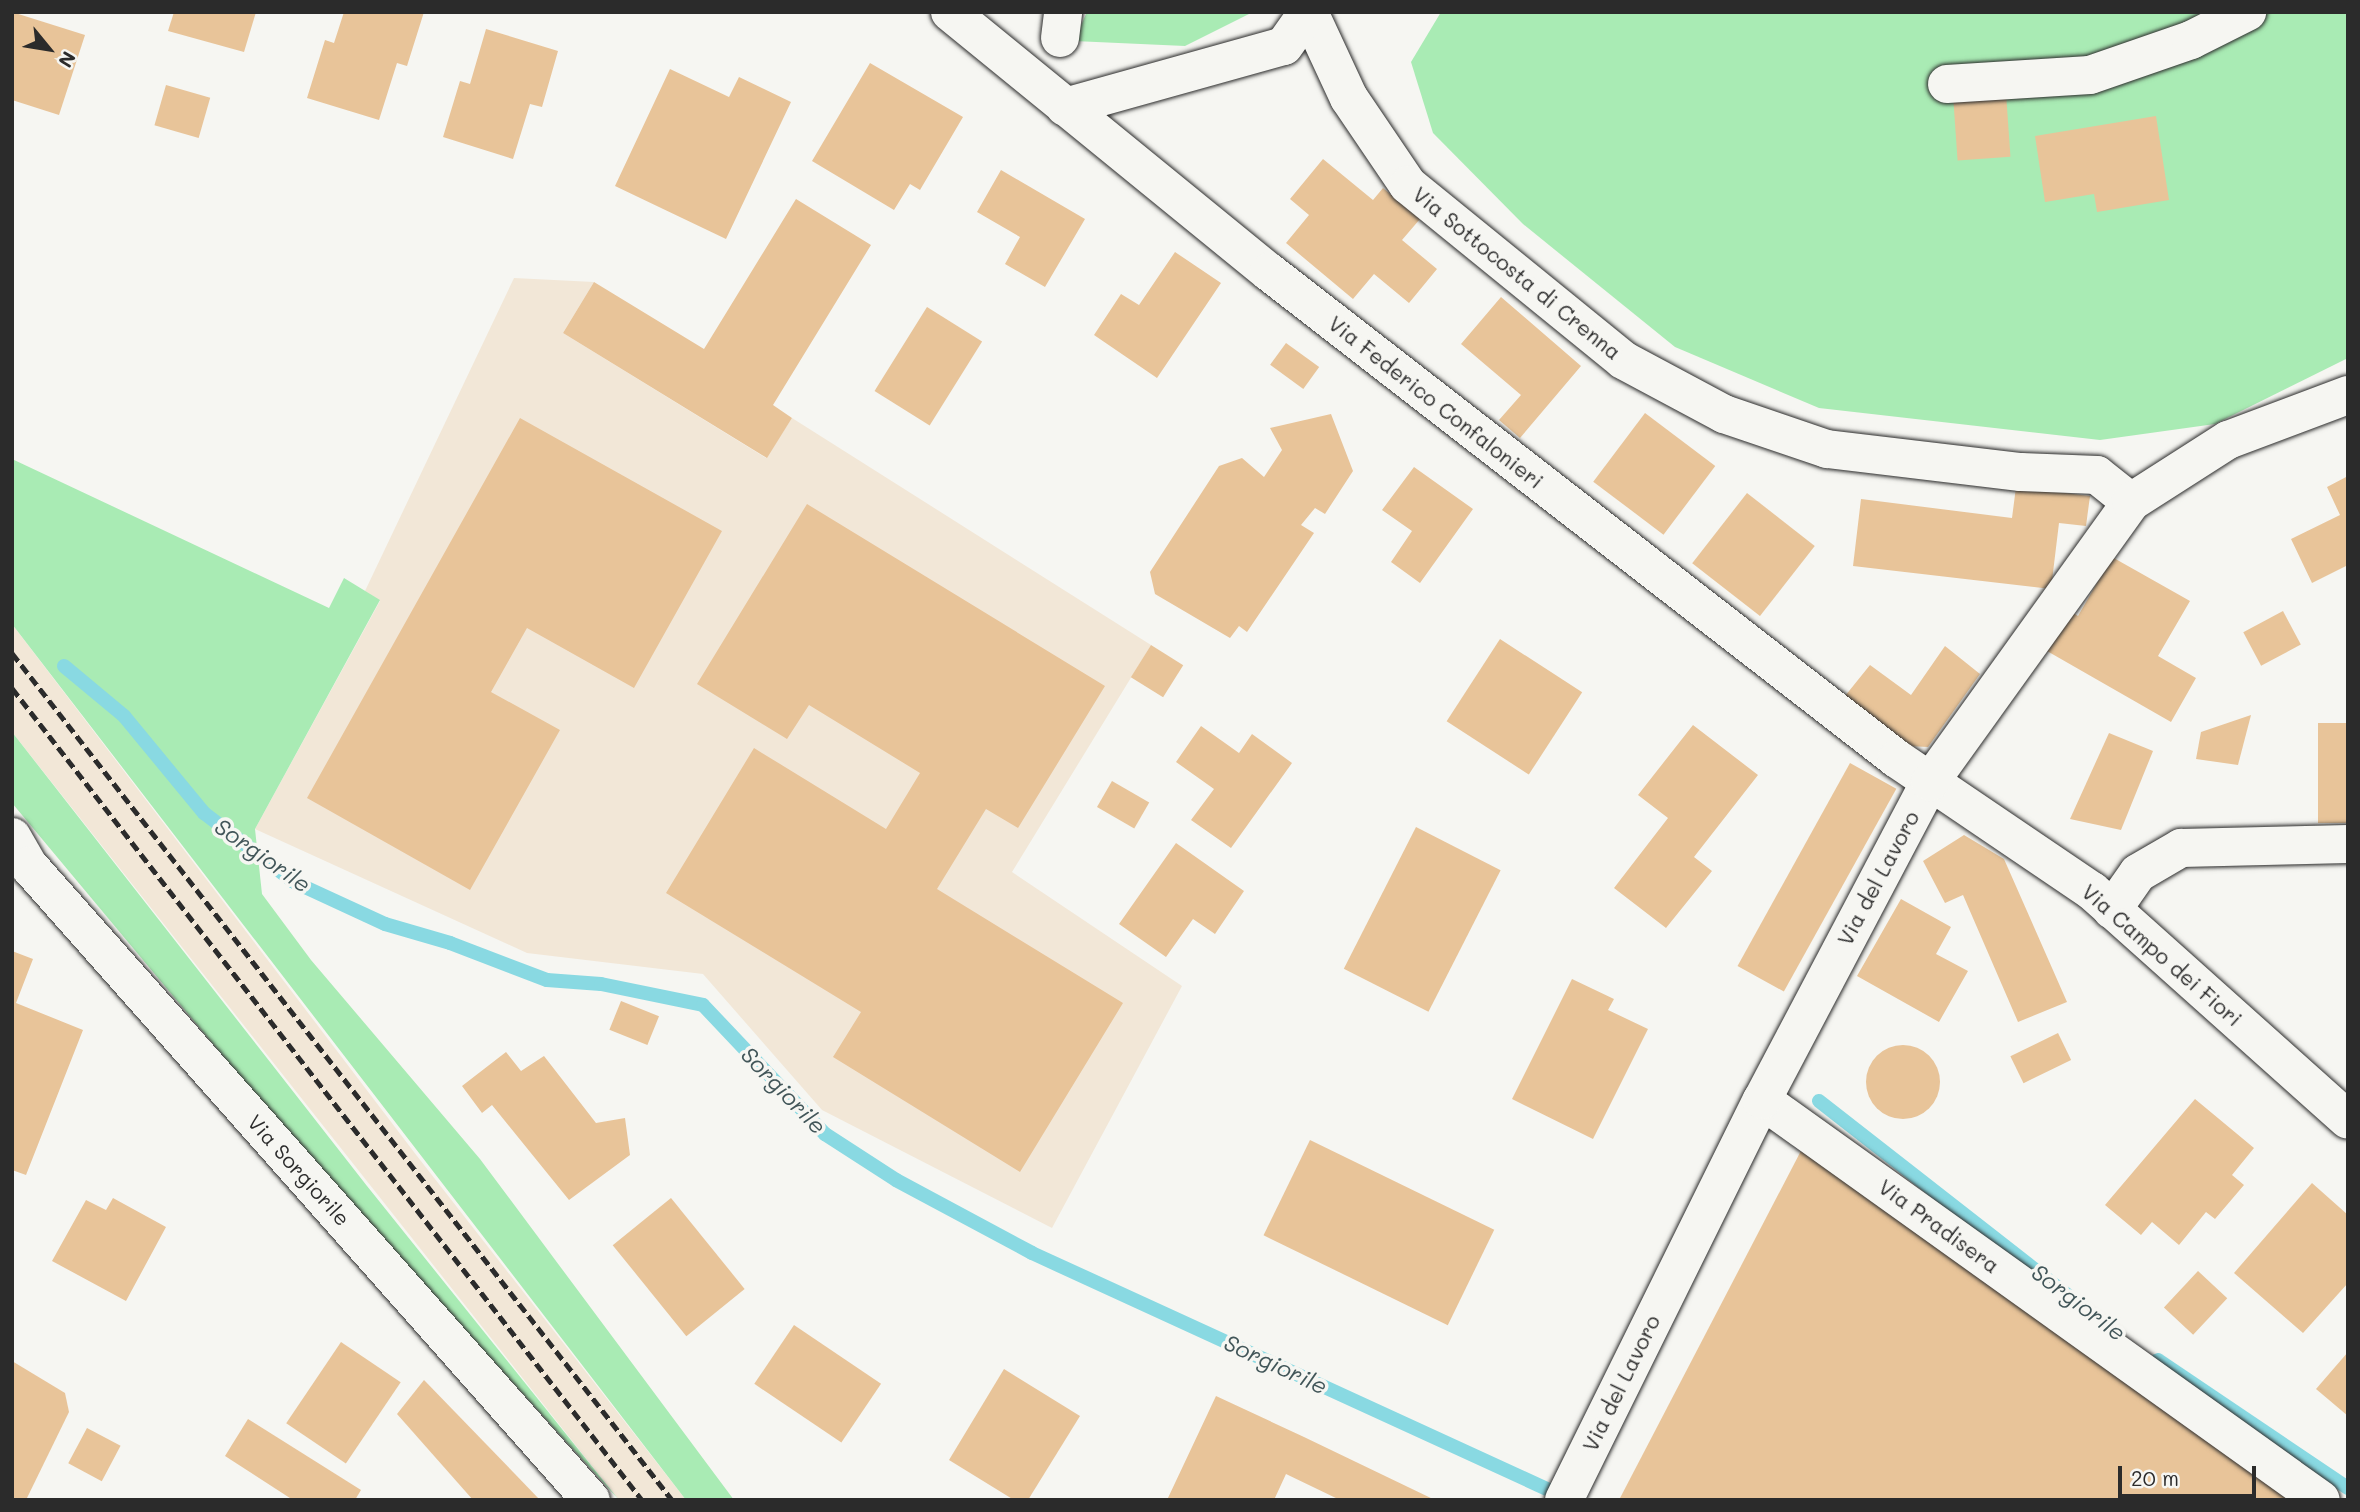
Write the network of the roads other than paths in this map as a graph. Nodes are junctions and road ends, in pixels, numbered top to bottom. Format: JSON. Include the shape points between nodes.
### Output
{"nodes":[{"id":1,"x":950,"y":12,"type":"edge"},
{"id":2,"x":1308,"y":12,"type":"edge"},
{"id":3,"x":2247,"y":12,"type":"edge"},
{"id":4,"x":1947,"y":84,"type":"dead end"},
{"id":5,"x":1065,"y":107,"type":"junction"},
{"id":6,"x":2348,"y":395,"type":"edge"},
{"id":7,"x":2132,"y":502,"type":"junction"},
{"id":8,"x":1930,"y":782,"type":"junction"},
{"id":9,"x":12,"y":837,"type":"edge"},
{"id":10,"x":2348,"y":844,"type":"edge"},
{"id":11,"x":2112,"y":910,"type":"junction"},
{"id":12,"x":1762,"y":1100,"type":"junction"},
{"id":13,"x":2348,"y":1120,"type":"edge"},
{"id":14,"x":590,"y":1500,"type":"edge"},
{"id":15,"x":1564,"y":1500,"type":"edge"},
{"id":16,"x":2321,"y":1500,"type":"edge"}],
"edges":[{"from":1,"to":5,"type":"street","name":"Via Federico Confalonieri"},
{"from":2,"to":5,"type":"street","name":"Via Sottocosta di Crenna","via":[[1284,46]]},
{"from":2,"to":7,"type":"street","name":"Via Sottocosta di Crenna","via":[[1349,98],[1408,185],[1623,360],[1724,414],[1827,449],[2021,472],[2097,475]]},
{"from":3,"to":4,"type":"street","via":[[2191,40],[2090,75]]},
{"from":5,"to":8,"type":"street","name":"Via Federico Confalonieri","via":[[1280,281]]},
{"from":6,"to":7,"type":"street","name":"Via del Lavoro","via":[[2228,440]]},
{"from":7,"to":8,"type":"street","name":"Via del Lavoro"},
{"from":8,"to":11,"type":"street","name":"Via Campo dei Fiori"},
{"from":8,"to":12,"type":"street","name":"Via del Lavoro"},
{"from":9,"to":14,"type":"street","name":"Via Sorgiorile","via":[[29,866]]},
{"from":10,"to":11,"type":"street","via":[[2181,848],[2138,873]]},
{"from":11,"to":13,"type":"street","name":"Via Campo dei Fiori"},
{"from":12,"to":15,"type":"street","name":"Via del Lavoro"},
{"from":12,"to":16,"type":"street","name":"Via Pradisera"}]}
